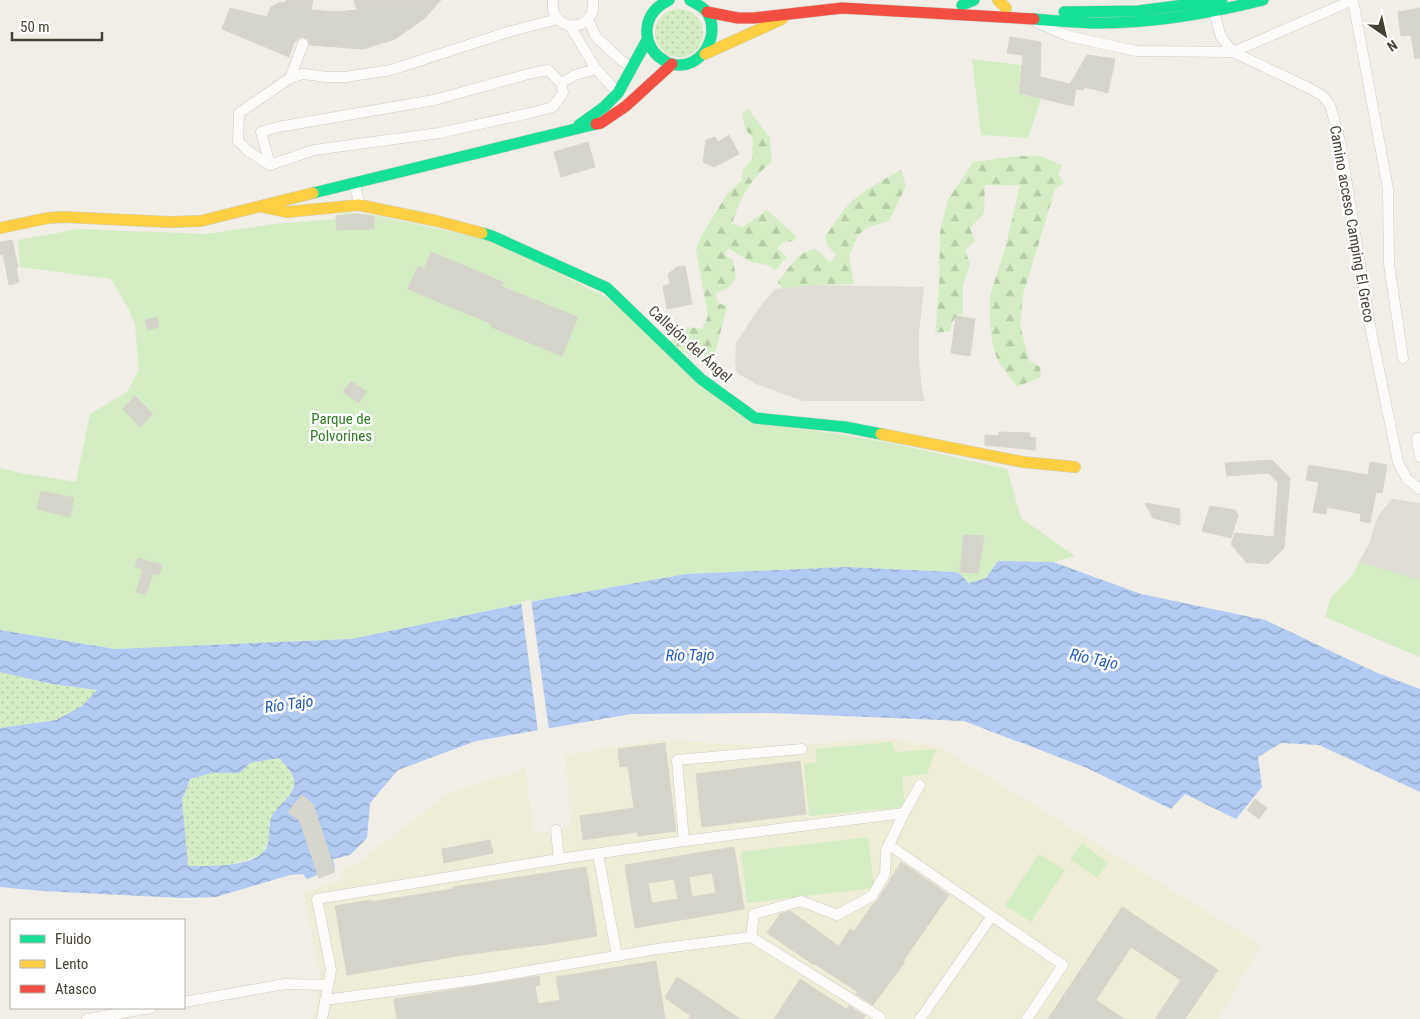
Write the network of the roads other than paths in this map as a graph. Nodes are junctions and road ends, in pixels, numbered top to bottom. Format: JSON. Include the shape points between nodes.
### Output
{"nodes":[{"id":1,"x":553,"y":0,"type":"edge"},
{"id":2,"x":593,"y":0,"type":"edge"},
{"id":3,"x":669,"y":0,"type":"edge"},
{"id":4,"x":690,"y":0,"type":"edge"},
{"id":5,"x":974,"y":0,"type":"edge"},
{"id":6,"x":1222,"y":0,"type":"edge"},
{"id":7,"x":1263,"y":0,"type":"edge"},
{"id":8,"x":1353,"y":0,"type":"edge"},
{"id":9,"x":1002,"y":4,"type":"edge"},
{"id":10,"x":962,"y":5,"type":"junction"},
{"id":11,"x":705,"y":7,"type":"edge"},
{"id":12,"x":842,"y":8,"type":"junction"},
{"id":13,"x":1214,"y":12,"type":"junction"},
{"id":14,"x":792,"y":15,"type":"junction"},
{"id":15,"x":558,"y":19,"type":"junction"},
{"id":16,"x":588,"y":19,"type":"junction"},
{"id":17,"x":1031,"y":20,"type":"junction"},
{"id":18,"x":570,"y":26,"type":"junction"},
{"id":19,"x":647,"y":40,"type":"junction"},
{"id":20,"x":303,"y":44,"type":"dead end"},
{"id":21,"x":1233,"y":52,"type":"junction"},
{"id":22,"x":705,"y":54,"type":"junction"},
{"id":23,"x":672,"y":64,"type":"junction"},
{"id":24,"x":632,"y":68,"type":"junction"},
{"id":25,"x":596,"y":69,"type":"junction"},
{"id":26,"x":290,"y":78,"type":"junction"},
{"id":27,"x":561,"y":83,"type":"junction"},
{"id":28,"x":618,"y":92,"type":"junction"},
{"id":29,"x":574,"y":128,"type":"junction"},
{"id":30,"x":270,"y":165,"type":"junction"},
{"id":31,"x":354,"y":184,"type":"junction"},
{"id":32,"x":359,"y":205,"type":"junction"},
{"id":33,"x":263,"y":207,"type":"junction"},
{"id":34,"x":0,"y":228,"type":"edge"},
{"id":35,"x":1403,"y":358,"type":"dead end"},
{"id":36,"x":1417,"y":438,"type":"dead end"},
{"id":37,"x":1420,"y":457,"type":"edge"},
{"id":38,"x":1075,"y":466,"type":"dead end"},
{"id":39,"x":1420,"y":489,"type":"edge"},
{"id":40,"x":802,"y":749,"type":"dead end"},
{"id":41,"x":920,"y":785,"type":"dead end"},
{"id":42,"x":904,"y":813,"type":"junction"},
{"id":43,"x":556,"y":830,"type":"dead end"},
{"id":44,"x":684,"y":841,"type":"junction"},
{"id":45,"x":889,"y":845,"type":"junction"},
{"id":46,"x":598,"y":854,"type":"junction"},
{"id":47,"x":559,"y":859,"type":"junction"},
{"id":48,"x":992,"y":916,"type":"junction"},
{"id":49,"x":751,"y":937,"type":"junction"},
{"id":50,"x":617,"y":956,"type":"junction"},
{"id":51,"x":327,"y":985,"type":"junction"},
{"id":52,"x":325,"y":1000,"type":"junction"},
{"id":53,"x":185,"y":1002,"type":"edge"},
{"id":54,"x":145,"y":1009,"type":"edge"},
{"id":55,"x":880,"y":1017,"type":"dead end"},
{"id":56,"x":87,"y":1019,"type":"edge"},
{"id":57,"x":322,"y":1019,"type":"edge"},
{"id":58,"x":920,"y":1019,"type":"edge"},
{"id":59,"x":1027,"y":1019,"type":"edge"}],
"edges":[{"from":1,"to":15,"type":"street"},
{"from":2,"to":16,"type":"street","via":[[594,7]]},
{"from":3,"to":19,"type":"main road","via":[[652,12]]},
{"from":4,"to":11,"type":"main road"},
{"from":5,"to":10,"type":"main road"},
{"from":6,"to":9,"type":"main road","via":[[1168,8],[1075,13]]},
{"from":7,"to":13,"type":"main road"},
{"from":8,"to":21,"type":"street"},
{"from":8,"to":35,"type":"street","via":[[1388,189],[1389,264]]},
{"from":9,"to":10,"type":"main road"},
{"from":10,"to":12,"type":"main road","via":[[883,0]]},
{"from":11,"to":14,"type":"main road","via":[[741,18]]},
{"from":11,"to":22,"type":"main road","via":[[713,29]]},
{"from":12,"to":14,"type":"main road"},
{"from":12,"to":17,"type":"main road"},
{"from":13,"to":17,"type":"main road","via":[[1127,22]]},
{"from":13,"to":21,"type":"street","via":[[1222,37]]},
{"from":14,"to":22,"type":"main road"},
{"from":15,"to":18,"type":"street"},
{"from":15,"to":26,"type":"street","via":[[391,70],[345,77],[303,74]]},
{"from":16,"to":18,"type":"street","via":[[577,26]]},
{"from":16,"to":24,"type":"street","via":[[596,37]]},
{"from":17,"to":21,"type":"street","via":[[1068,36],[1136,50]]},
{"from":18,"to":25,"type":"street"},
{"from":19,"to":23,"type":"main road","via":[[656,55]]},
{"from":19,"to":24,"type":"main road"},
{"from":20,"to":26,"type":"street"},
{"from":21,"to":39,"type":"street","name":"Camino acceso Camping El Greco","via":[[1309,88],[1323,96],[1330,106],[1340,140],[1371,331],[1398,462],[1408,479]]},
{"from":22,"to":23,"type":"main road","via":[[690,63]]},
{"from":23,"to":29,"type":"main road","via":[[626,106],[601,123]]},
{"from":24,"to":28,"type":"main road"},
{"from":25,"to":27,"type":"street"},
{"from":25,"to":28,"type":"street"},
{"from":26,"to":30,"type":"street","via":[[239,113],[238,140],[248,151]]},
{"from":27,"to":30,"type":"street","via":[[563,93],[553,107],[544,110],[439,133],[314,150]]},
{"from":27,"to":30,"type":"street","via":[[548,70],[434,100],[278,127],[261,132]]},
{"from":28,"to":29,"type":"main road","via":[[604,107]]},
{"from":29,"to":31,"type":"main road"},
{"from":31,"to":32,"type":"street"},
{"from":31,"to":33,"type":"main road"},
{"from":32,"to":33,"type":"main road","name":"Callejón del Ángel","via":[[287,212]]},
{"from":32,"to":38,"type":"main road","name":"Callejón del Ángel","via":[[437,220],[492,236],[607,288],[701,378],[755,418],[845,427],[1023,462]]},
{"from":33,"to":34,"type":"main road","via":[[201,221],[64,217]]},
{"from":36,"to":37,"type":"street"},
{"from":40,"to":44,"type":"street","via":[[677,760]]},
{"from":41,"to":42,"type":"street"},
{"from":42,"to":44,"type":"street"},
{"from":42,"to":45,"type":"street"},
{"from":43,"to":47,"type":"street"},
{"from":44,"to":46,"type":"street"},
{"from":45,"to":48,"type":"street"},
{"from":45,"to":49,"type":"street","via":[[885,874],[872,896],[837,915],[801,901],[754,914]]},
{"from":46,"to":47,"type":"street"},
{"from":46,"to":50,"type":"street"},
{"from":47,"to":51,"type":"street","via":[[317,899],[331,970]]},
{"from":48,"to":58,"type":"street"},
{"from":48,"to":59,"type":"street","via":[[1063,965]]},
{"from":49,"to":50,"type":"street"},
{"from":49,"to":55,"type":"street"},
{"from":50,"to":52,"type":"street","via":[[475,980]]},
{"from":51,"to":52,"type":"street"},
{"from":51,"to":53,"type":"street","via":[[285,984]]},
{"from":52,"to":57,"type":"street"},
{"from":54,"to":56,"type":"street"}]}
